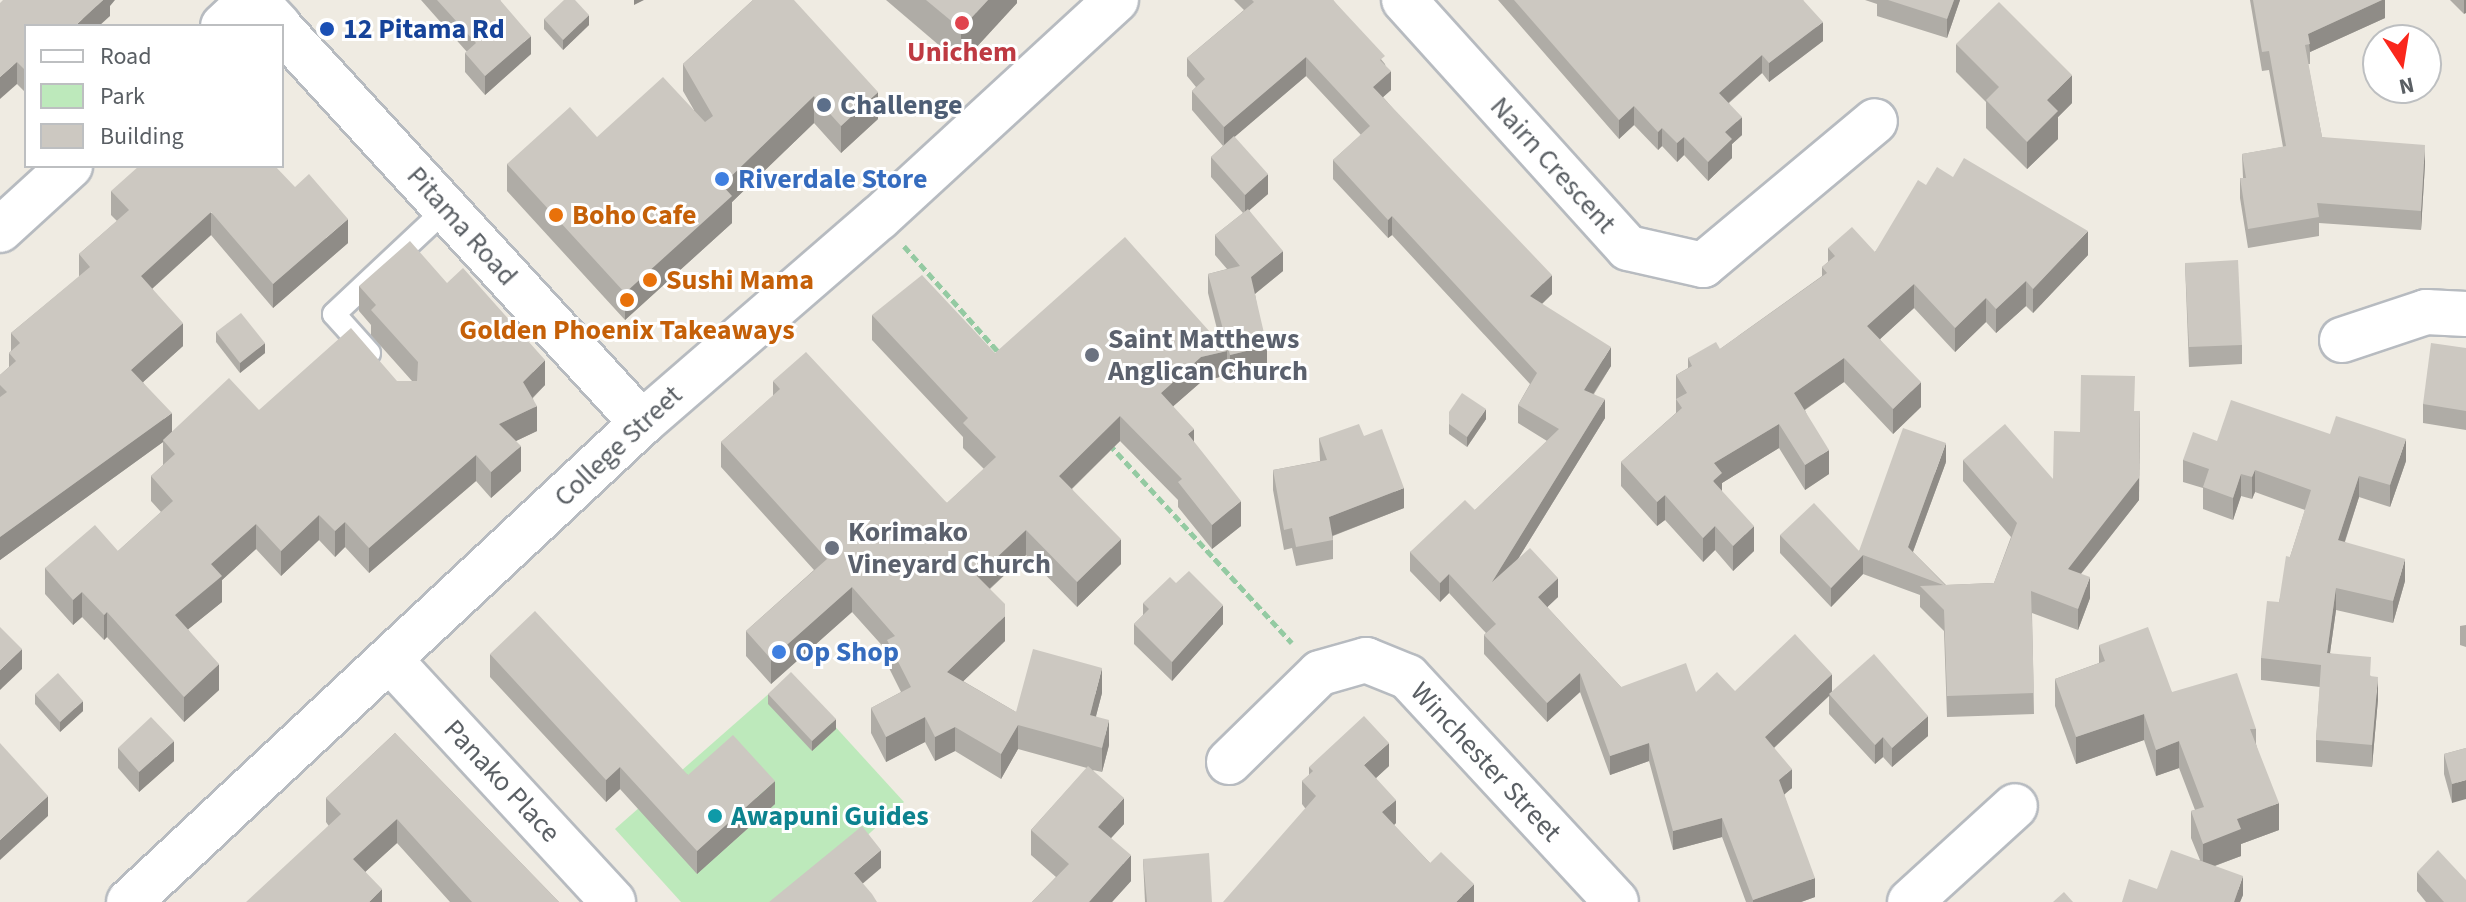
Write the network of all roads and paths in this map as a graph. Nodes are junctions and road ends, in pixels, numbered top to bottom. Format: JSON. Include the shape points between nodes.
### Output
{"nodes":[{"id":1,"x":253,"y":0,"type":"edge"},
{"id":2,"x":1116,"y":0,"type":"edge"},
{"id":3,"x":1404,"y":0,"type":"edge"},
{"id":4,"x":225,"y":24,"type":"edge"},
{"id":5,"x":276,"y":24,"type":"edge"},
{"id":6,"x":284,"y":32,"type":"edge"},
{"id":7,"x":1875,"y":121,"type":"dead end"},
{"id":8,"x":68,"y":168,"type":"edge"},
{"id":9,"x":447,"y":208,"type":"junction"},
{"id":10,"x":879,"y":218,"type":"junction"},
{"id":11,"x":0,"y":230,"type":"edge"},
{"id":12,"x":2466,"y":314,"type":"edge"},
{"id":13,"x":2342,"y":340,"type":"dead end"},
{"id":14,"x":1003,"y":358,"type":"edge"},
{"id":15,"x":386,"y":372,"type":"edge"},
{"id":16,"x":642,"y":423,"type":"junction"},
{"id":17,"x":1102,"y":436,"type":"edge"},
{"id":18,"x":390,"y":660,"type":"junction"},
{"id":19,"x":1320,"y":673,"type":"junction"},
{"id":20,"x":1229,"y":762,"type":"dead end"},
{"id":21,"x":2015,"y":806,"type":"dead end"},
{"id":22,"x":129,"y":902,"type":"edge"},
{"id":23,"x":613,"y":902,"type":"edge"},
{"id":24,"x":1616,"y":902,"type":"edge"},
{"id":25,"x":1910,"y":902,"type":"edge"}],
"edges":[{"from":1,"to":4,"type":"street"},
{"from":1,"to":5,"type":"street","name":"Pitama Road"},
{"from":2,"to":10,"type":"street","name":"College Street"},
{"from":3,"to":7,"type":"street","name":"Nairn Crescent","via":[[1628,248],[1703,265]]},
{"from":6,"to":9,"type":"street","name":"Pitama Road"},
{"from":8,"to":11,"type":"street"},
{"from":9,"to":15,"type":"lane","via":[[334,314]]},
{"from":9,"to":16,"type":"street","name":"Pitama Road"},
{"from":10,"to":14,"type":"path"},
{"from":10,"to":16,"type":"street","name":"College Street"},
{"from":12,"to":13,"type":"street","via":[[2426,312]]},
{"from":16,"to":18,"type":"street","name":"College Street"},
{"from":17,"to":19,"type":"path"},
{"from":18,"to":22,"type":"street","name":"College Street"},
{"from":18,"to":23,"type":"street","name":"Panako Place"},
{"from":19,"to":20,"type":"street","name":"Winchester Street"},
{"from":19,"to":24,"type":"street","name":"Winchester Street","via":[[1366,660],[1408,677]]},
{"from":21,"to":25,"type":"street"}]}
